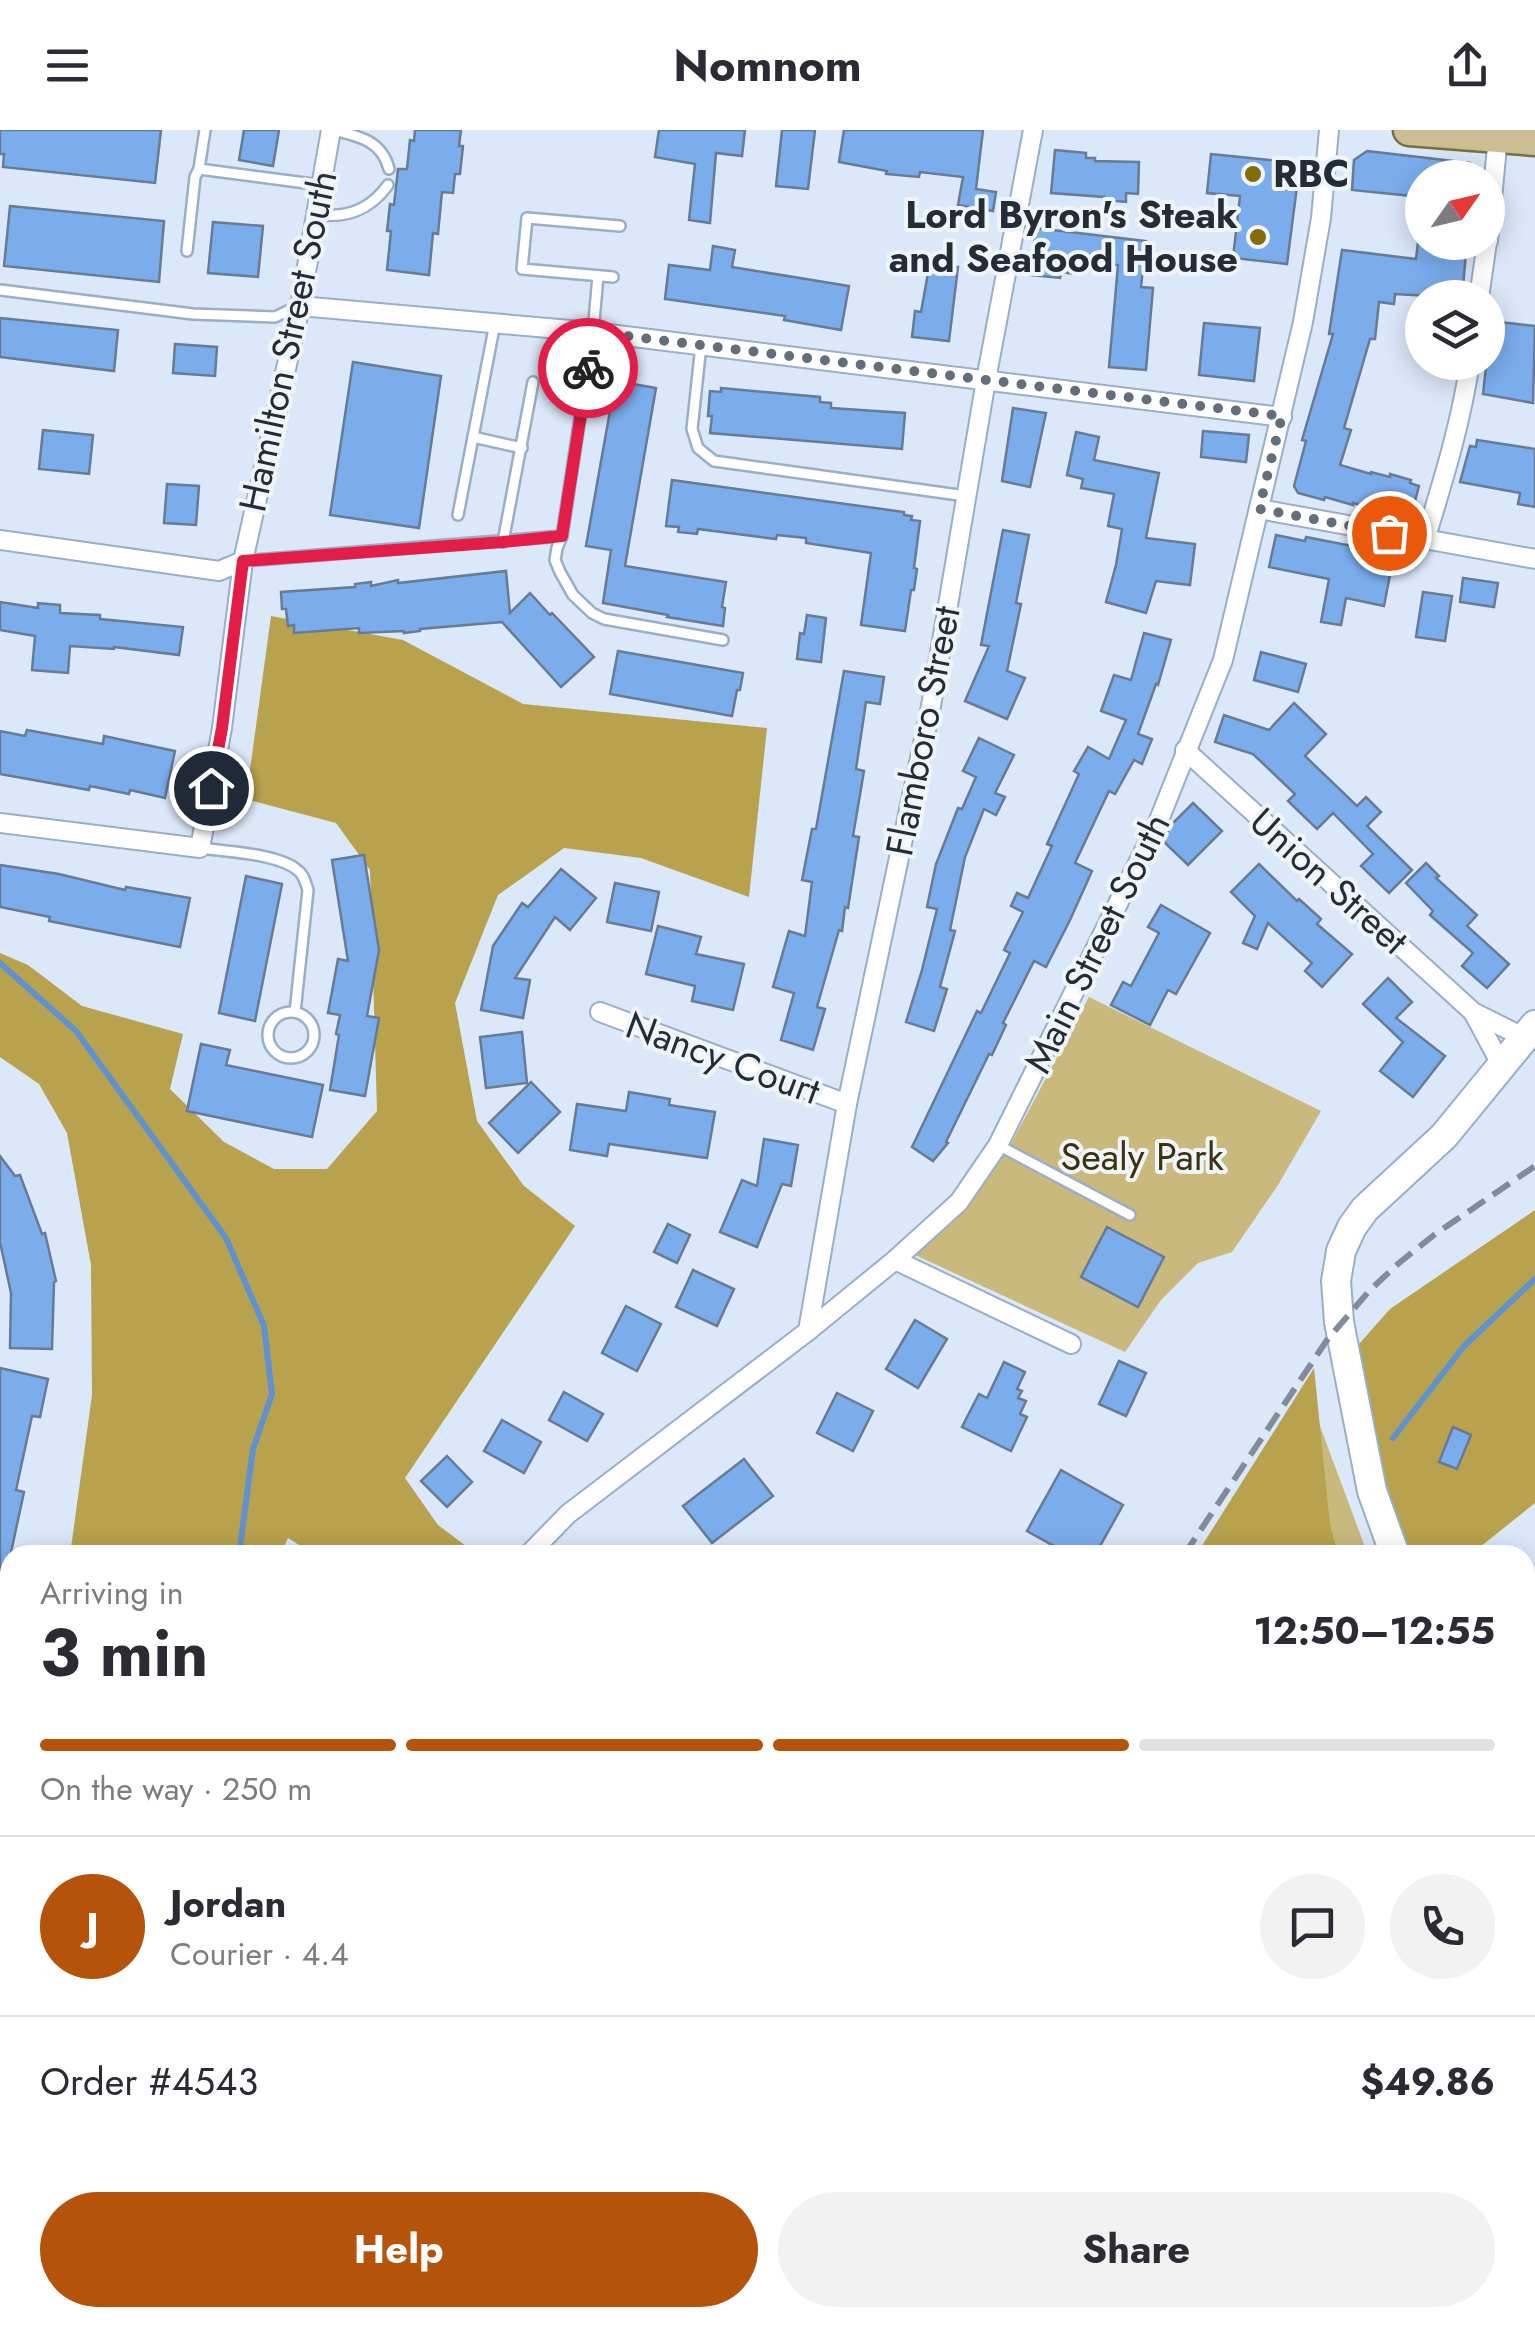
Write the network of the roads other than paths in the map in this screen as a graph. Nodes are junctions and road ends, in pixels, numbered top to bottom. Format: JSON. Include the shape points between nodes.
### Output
{"nodes":[{"id":1,"x":205,"y":130,"type":"edge"},
{"id":2,"x":332,"y":130,"type":"edge"},
{"id":3,"x":1033,"y":130,"type":"edge"},
{"id":4,"x":1328,"y":130,"type":"edge"},
{"id":5,"x":1409,"y":130,"type":"edge"},
{"id":6,"x":1498,"y":136,"type":"junction"},
{"id":7,"x":1535,"y":140,"type":"edge"},
{"id":8,"x":1496,"y":160,"type":"edge"},
{"id":9,"x":199,"y":169,"type":"junction"},
{"id":10,"x":389,"y":169,"type":"dead end"},
{"id":11,"x":321,"y":185,"type":"junction"},
{"id":12,"x":388,"y":185,"type":"dead end"},
{"id":13,"x":316,"y":214,"type":"junction"},
{"id":14,"x":620,"y":226,"type":"dead end"},
{"id":15,"x":186,"y":251,"type":"dead end"},
{"id":16,"x":598,"y":276,"type":"junction"},
{"id":17,"x":613,"y":277,"type":"dead end"},
{"id":18,"x":0,"y":290,"type":"edge"},
{"id":19,"x":300,"y":306,"type":"junction"},
{"id":20,"x":495,"y":324,"type":"junction"},
{"id":21,"x":593,"y":332,"type":"junction"},
{"id":22,"x":701,"y":345,"type":"junction"},
{"id":23,"x":986,"y":380,"type":"junction"},
{"id":24,"x":1467,"y":380,"type":"edge"},
{"id":25,"x":533,"y":382,"type":"dead end"},
{"id":26,"x":1282,"y":416,"type":"junction"},
{"id":27,"x":473,"y":437,"type":"junction"},
{"id":28,"x":522,"y":448,"type":"junction"},
{"id":29,"x":966,"y":496,"type":"junction"},
{"id":30,"x":1259,"y":509,"type":"junction"},
{"id":31,"x":458,"y":515,"type":"dead end"},
{"id":32,"x":562,"y":536,"type":"junction"},
{"id":33,"x":0,"y":540,"type":"edge"},
{"id":34,"x":1425,"y":540,"type":"junction"},
{"id":35,"x":503,"y":542,"type":"junction"},
{"id":36,"x":1535,"y":559,"type":"edge"},
{"id":37,"x":243,"y":561,"type":"junction"},
{"id":38,"x":724,"y":640,"type":"dead end"},
{"id":39,"x":1185,"y":750,"type":"junction"},
{"id":40,"x":0,"y":824,"type":"edge"},
{"id":41,"x":200,"y":848,"type":"junction"},
{"id":42,"x":294,"y":1012,"type":"junction"},
{"id":43,"x":600,"y":1012,"type":"dead end"},
{"id":44,"x":1473,"y":1012,"type":"junction"},
{"id":45,"x":1530,"y":1031,"type":"edge"},
{"id":46,"x":1502,"y":1066,"type":"junction"},
{"id":47,"x":847,"y":1104,"type":"junction"},
{"id":48,"x":998,"y":1145,"type":"junction"},
{"id":49,"x":1130,"y":1215,"type":"dead end"},
{"id":50,"x":895,"y":1260,"type":"junction"},
{"id":51,"x":808,"y":1331,"type":"junction"},
{"id":52,"x":1071,"y":1344,"type":"dead end"},
{"id":53,"x":538,"y":1545,"type":"edge"},
{"id":54,"x":1391,"y":1545,"type":"edge"}],
"edges":[{"from":1,"to":9,"type":"lane"},
{"from":2,"to":10,"type":"lane","via":[[378,146]]},
{"from":2,"to":11,"type":"street","name":"Hamilton Street South"},
{"from":3,"to":23,"type":"street","name":"Flamboro Street"},
{"from":4,"to":26,"type":"street","name":"Main Street South","via":[[1318,236]]},
{"from":5,"to":6,"type":"main road"},
{"from":6,"to":7,"type":"main road"},
{"from":6,"to":8,"type":"street"},
{"from":9,"to":11,"type":"lane"},
{"from":9,"to":15,"type":"lane"},
{"from":11,"to":13,"type":"street","name":"Hamilton Street South"},
{"from":12,"to":13,"type":"lane","via":[[358,211]]},
{"from":13,"to":19,"type":"street","name":"Hamilton Street South"},
{"from":14,"to":16,"type":"lane","via":[[527,218],[522,269]]},
{"from":16,"to":17,"type":"lane"},
{"from":16,"to":21,"type":"lane"},
{"from":18,"to":19,"type":"lane","via":[[193,314],[275,317]]},
{"from":19,"to":20,"type":"street"},
{"from":19,"to":37,"type":"street","name":"Hamilton Street South"},
{"from":20,"to":21,"type":"street"},
{"from":20,"to":27,"type":"lane"},
{"from":21,"to":22,"type":"street"},
{"from":21,"to":32,"type":"lane"},
{"from":22,"to":23,"type":"street"},
{"from":22,"to":29,"type":"lane","via":[[692,429],[698,448],[714,460]]},
{"from":23,"to":26,"type":"street"},
{"from":23,"to":29,"type":"street","name":"Flamboro Street"},
{"from":24,"to":34,"type":"street"},
{"from":25,"to":28,"type":"lane"},
{"from":26,"to":30,"type":"street","name":"Main Street South"},
{"from":27,"to":28,"type":"lane"},
{"from":27,"to":31,"type":"lane"},
{"from":28,"to":35,"type":"lane"},
{"from":29,"to":47,"type":"street","name":"Flamboro Street","via":[[930,706]]},
{"from":30,"to":34,"type":"street"},
{"from":30,"to":39,"type":"street","name":"Main Street South","via":[[1223,660]]},
{"from":32,"to":35,"type":"lane"},
{"from":32,"to":38,"type":"lane","via":[[560,572],[592,613]]},
{"from":33,"to":37,"type":"street","via":[[218,571]]},
{"from":34,"to":36,"type":"street"},
{"from":35,"to":37,"type":"lane"},
{"from":37,"to":41,"type":"street","name":"Hamilton Street South"},
{"from":39,"to":44,"type":"street","name":"Union Street"},
{"from":39,"to":48,"type":"street","name":"Main Street South","via":[[1157,825]]},
{"from":40,"to":41,"type":"street"},
{"from":41,"to":42,"type":"lane","via":[[271,860],[303,876],[306,924]]},
{"from":42,"to":42,"type":"lane","via":[[280,1015],[268,1034],[278,1054],[292,1058],[314,1040],[308,1019]]},
{"from":43,"to":47,"type":"street","name":"Nancy Court"},
{"from":44,"to":45,"type":"street","name":"Union Street"},
{"from":44,"to":46,"type":"street","name":"Union Street"},
{"from":45,"to":46,"type":"main road"},
{"from":46,"to":54,"type":"main road","via":[[1444,1136],[1365,1209],[1341,1251],[1339,1322],[1372,1491]]},
{"from":47,"to":51,"type":"street","name":"Flamboro Street"},
{"from":48,"to":49,"type":"lane"},
{"from":48,"to":50,"type":"street","name":"Main Street South","via":[[959,1202]]},
{"from":50,"to":51,"type":"street","name":"Main Street South"},
{"from":50,"to":52,"type":"street"},
{"from":51,"to":53,"type":"street","name":"Main Street South","via":[[568,1514]]}]}
